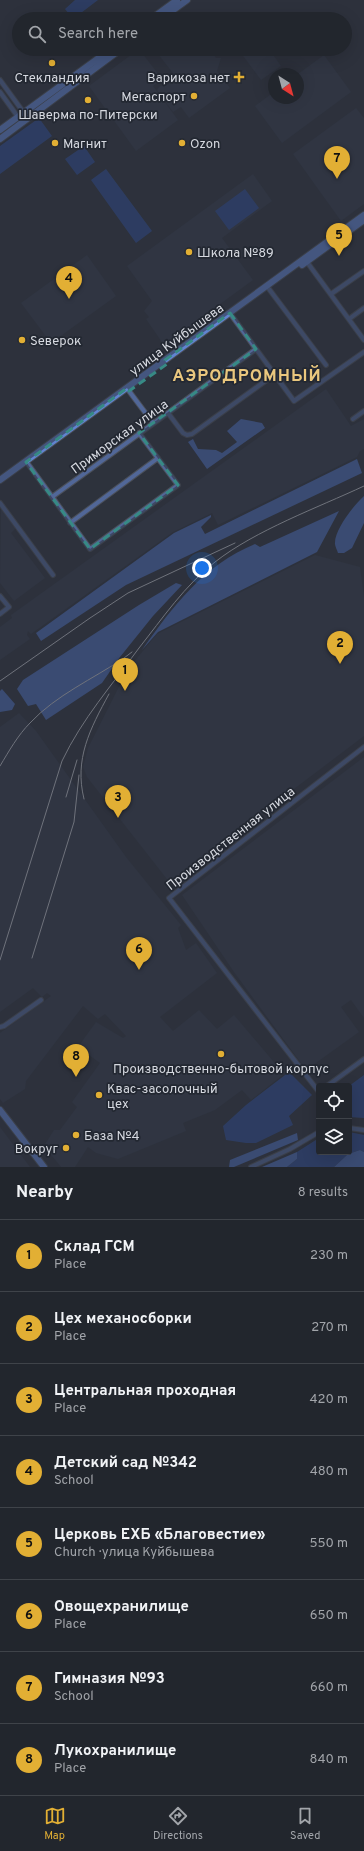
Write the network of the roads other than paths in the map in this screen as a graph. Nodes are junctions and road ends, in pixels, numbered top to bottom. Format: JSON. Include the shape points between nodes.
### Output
{"nodes":[{"id":1,"x":177,"y":0,"type":"edge"},
{"id":2,"x":187,"y":0,"type":"edge"},
{"id":3,"x":161,"y":12,"type":"edge"},
{"id":4,"x":171,"y":12,"type":"edge"},
{"id":5,"x":102,"y":56,"type":"edge"},
{"id":6,"x":112,"y":56,"type":"edge"},
{"id":7,"x":0,"y":80,"type":"edge"},
{"id":8,"x":0,"y":92,"type":"edge"},
{"id":9,"x":49,"y":95,"type":"junction"},
{"id":10,"x":41,"y":108,"type":"junction"},
{"id":11,"x":24,"y":113,"type":"junction"},
{"id":12,"x":18,"y":117,"type":"junction"},
{"id":13,"x":26,"y":121,"type":"junction"},
{"id":14,"x":0,"y":130,"type":"edge"},
{"id":15,"x":0,"y":139,"type":"edge"},
{"id":16,"x":364,"y":215,"type":"edge"},
{"id":17,"x":364,"y":220,"type":"edge"},
{"id":18,"x":342,"y":233,"type":"junction"},
{"id":19,"x":306,"y":260,"type":"junction"},
{"id":20,"x":364,"y":271,"type":"edge"},
{"id":21,"x":268,"y":287,"type":"junction"},
{"id":22,"x":331,"y":294,"type":"junction"},
{"id":23,"x":364,"y":308,"type":"edge"},
{"id":24,"x":231,"y":314,"type":"junction"},
{"id":25,"x":349,"y":319,"type":"junction"},
{"id":26,"x":364,"y":340,"type":"edge"},
{"id":27,"x":256,"y":349,"type":"junction"},
{"id":28,"x":364,"y":352,"type":"edge"},
{"id":29,"x":326,"y":365,"type":"dead end"},
{"id":30,"x":275,"y":374,"type":"junction"},
{"id":31,"x":128,"y":390,"type":"junction"},
{"id":32,"x":364,"y":411,"type":"edge"},
{"id":33,"x":168,"y":413,"type":"junction"},
{"id":34,"x":353,"y":419,"type":"dead end"},
{"id":35,"x":153,"y":423,"type":"junction"},
{"id":36,"x":139,"y":433,"type":"junction"},
{"id":37,"x":158,"y":458,"type":"junction"},
{"id":38,"x":27,"y":463,"type":"junction"},
{"id":39,"x":0,"y":480,"type":"edge"},
{"id":40,"x":0,"y":485,"type":"edge"},
{"id":41,"x":52,"y":497,"type":"junction"},
{"id":42,"x":0,"y":503,"type":"edge"},
{"id":43,"x":70,"y":523,"type":"junction"},
{"id":44,"x":53,"y":575,"type":"dead end"},
{"id":45,"x":0,"y":596,"type":"edge"},
{"id":46,"x":0,"y":614,"type":"edge"},
{"id":47,"x":364,"y":747,"type":"edge"},
{"id":48,"x":41,"y":1000,"type":"dead end"},
{"id":49,"x":0,"y":1027,"type":"edge"},
{"id":50,"x":364,"y":1059,"type":"edge"},
{"id":51,"x":331,"y":1083,"type":"edge"},
{"id":52,"x":316,"y":1088,"type":"edge"},
{"id":53,"x":0,"y":1110,"type":"edge"},
{"id":54,"x":352,"y":1128,"type":"edge"},
{"id":55,"x":364,"y":1130,"type":"edge"},
{"id":56,"x":316,"y":1134,"type":"edge"},
{"id":57,"x":44,"y":1167,"type":"edge"},
{"id":58,"x":251,"y":1167,"type":"edge"}],
"edges":[{"from":1,"to":3,"type":"main road"},
{"from":2,"to":4,"type":"main road"},
{"from":5,"to":9,"type":"main road"},
{"from":6,"to":10,"type":"main road"},
{"from":7,"to":11,"type":"street"},
{"from":8,"to":12,"type":"street"},
{"from":9,"to":10,"type":"main road","via":[[36,106],[37,109]]},
{"from":9,"to":11,"type":"main road"},
{"from":10,"to":13,"type":"main road"},
{"from":11,"to":12,"type":"main road"},
{"from":11,"to":13,"type":"main road"},
{"from":12,"to":13,"type":"main road"},
{"from":12,"to":14,"type":"main road"},
{"from":13,"to":15,"type":"main road"},
{"from":16,"to":18,"type":"main road","name":"улица Куйбышева"},
{"from":17,"to":18,"type":"main road","name":"улица Куйбышева"},
{"from":18,"to":19,"type":"main road","name":"улица Куйбышева"},
{"from":19,"to":21,"type":"main road","name":"улица Куйбышева"},
{"from":19,"to":22,"type":"street"},
{"from":20,"to":22,"type":"street"},
{"from":21,"to":24,"type":"main road","name":"улица Куйбышева"},
{"from":21,"to":29,"type":"street"},
{"from":22,"to":25,"type":"street"},
{"from":23,"to":25,"type":"street"},
{"from":24,"to":27,"type":"street"},
{"from":24,"to":31,"type":"main road","name":"улица Куйбышева"},
{"from":25,"to":26,"type":"street"},
{"from":27,"to":30,"type":"street"},
{"from":27,"to":33,"type":"street","name":"Приморская улица"},
{"from":28,"to":30,"type":"street","via":[[294,401]]},
{"from":30,"to":33,"type":"street","via":[[192,434],[183,433]]},
{"from":31,"to":35,"type":"street"},
{"from":31,"to":38,"type":"main road","name":"улица Куйбышева"},
{"from":32,"to":34,"type":"street"},
{"from":33,"to":35,"type":"street","name":"Приморская улица"},
{"from":35,"to":36,"type":"street","name":"Приморская улица"},
{"from":36,"to":37,"type":"street"},
{"from":36,"to":41,"type":"street","name":"Приморская улица"},
{"from":37,"to":43,"type":"street"},
{"from":37,"to":43,"type":"street","via":[[178,485],[90,549]]},
{"from":38,"to":39,"type":"main road","name":"улица Куйбышева"},
{"from":38,"to":40,"type":"main road","name":"улица Куйбышева"},
{"from":38,"to":41,"type":"street"},
{"from":41,"to":43,"type":"street"},
{"from":42,"to":44,"type":"street"},
{"from":45,"to":46,"type":"street","via":[[9,608]]},
{"from":47,"to":52,"type":"street","name":"Производственная улица","via":[[169,898]]},
{"from":48,"to":49,"type":"street"},
{"from":50,"to":51,"type":"street"},
{"from":53,"to":57,"type":"main road"},
{"from":54,"to":55,"type":"street"},
{"from":56,"to":58,"type":"street"}]}
